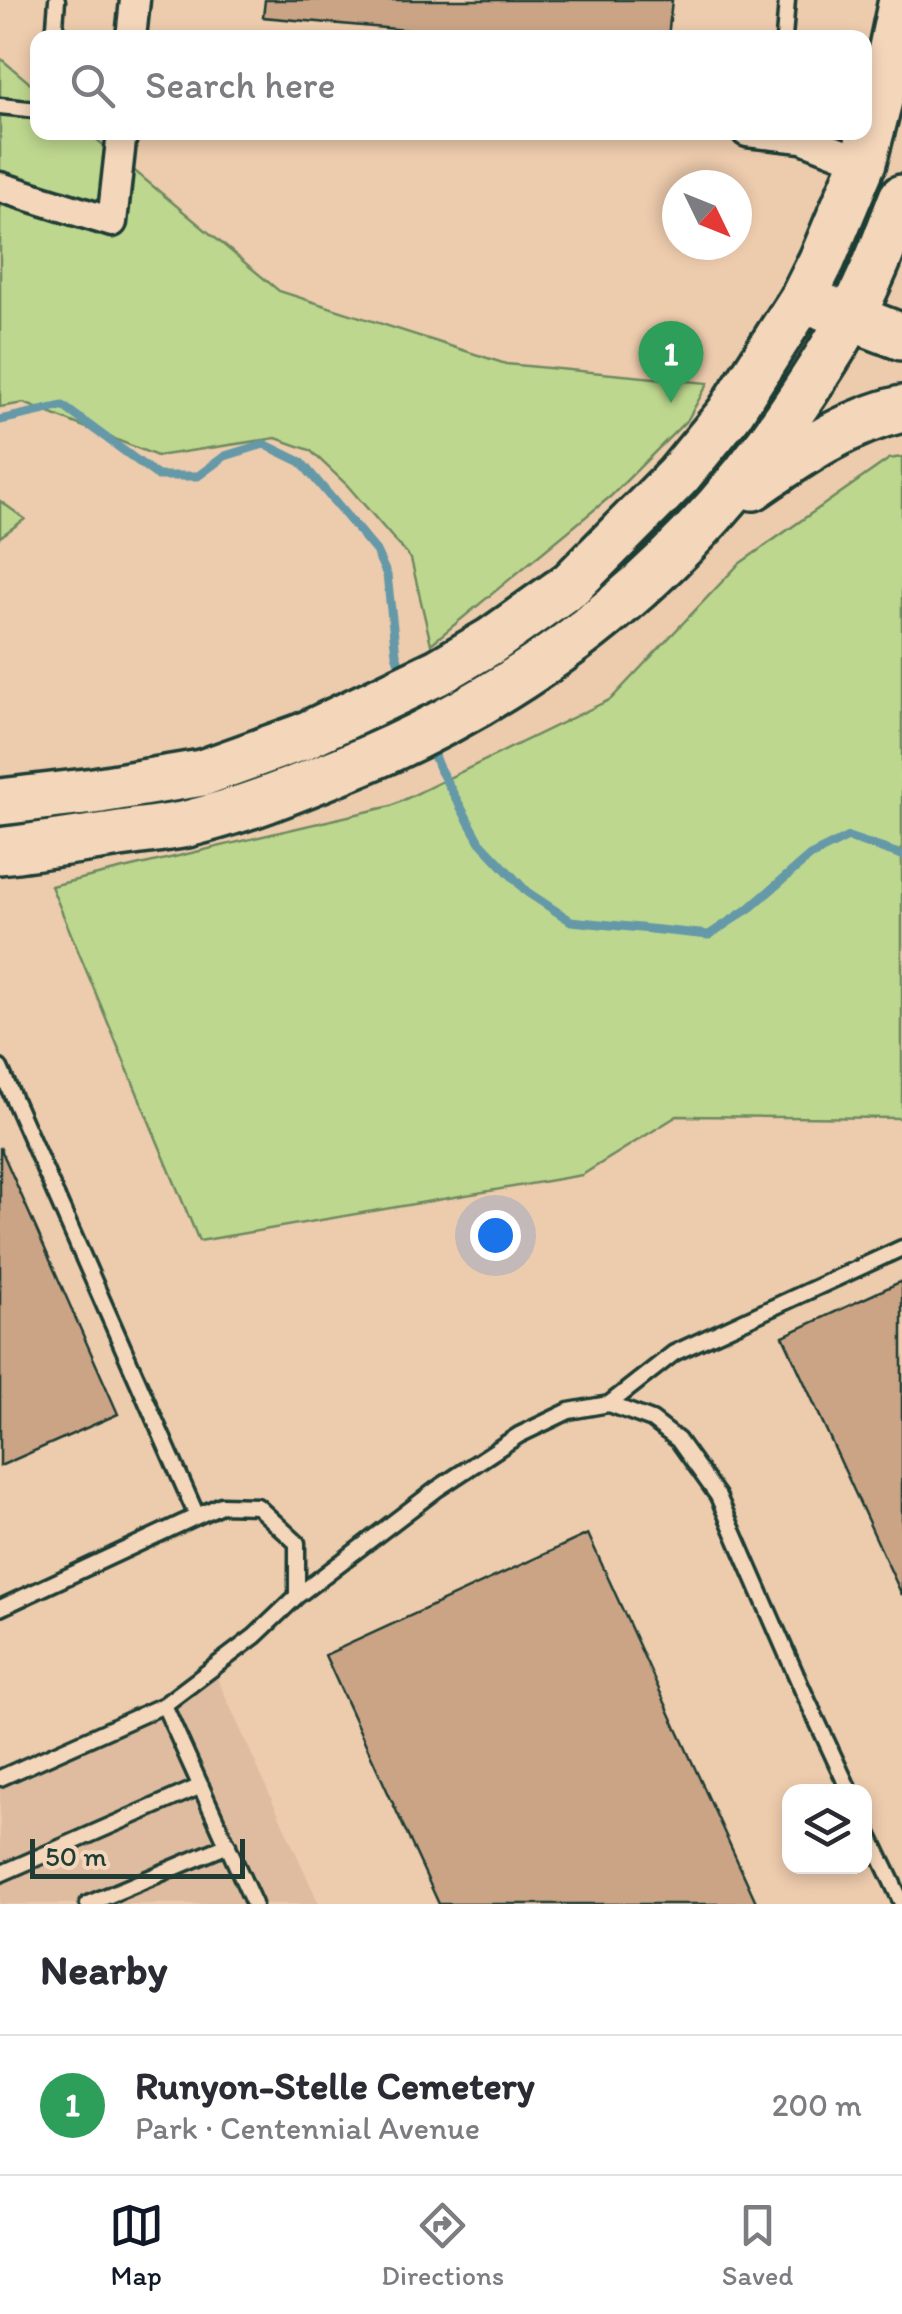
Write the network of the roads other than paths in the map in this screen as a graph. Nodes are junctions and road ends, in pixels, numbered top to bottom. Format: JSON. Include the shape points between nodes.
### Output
{"nodes":[{"id":1,"x":57,"y":0,"type":"edge"},
{"id":2,"x":136,"y":0,"type":"edge"},
{"id":3,"x":787,"y":0,"type":"edge"},
{"id":4,"x":902,"y":0,"type":"edge"},
{"id":5,"x":55,"y":30,"type":"edge"},
{"id":6,"x":133,"y":30,"type":"edge"},
{"id":7,"x":785,"y":30,"type":"edge"},
{"id":8,"x":0,"y":106,"type":"edge"},
{"id":9,"x":30,"y":109,"type":"edge"},
{"id":10,"x":872,"y":125,"type":"edge"},
{"id":11,"x":121,"y":140,"type":"edge"},
{"id":12,"x":807,"y":140,"type":"edge"},
{"id":13,"x":868,"y":140,"type":"edge"},
{"id":14,"x":862,"y":162,"type":"junction"},
{"id":15,"x":0,"y":187,"type":"edge"},
{"id":16,"x":902,"y":198,"type":"edge"},
{"id":17,"x":804,"y":298,"type":"junction"},
{"id":18,"x":850,"y":318,"type":"junction"},
{"id":19,"x":902,"y":337,"type":"edge"},
{"id":20,"x":902,"y":409,"type":"edge"},
{"id":21,"x":710,"y":517,"type":"junction"},
{"id":22,"x":0,"y":802,"type":"edge"},
{"id":23,"x":0,"y":851,"type":"edge"},
{"id":24,"x":0,"y":1068,"type":"edge"},
{"id":25,"x":902,"y":1248,"type":"edge"},
{"id":26,"x":609,"y":1404,"type":"junction"},
{"id":27,"x":197,"y":1516,"type":"junction"},
{"id":28,"x":297,"y":1596,"type":"junction"},
{"id":29,"x":0,"y":1608,"type":"edge"},
{"id":30,"x":164,"y":1705,"type":"junction"},
{"id":31,"x":0,"y":1778,"type":"edge"},
{"id":32,"x":846,"y":1784,"type":"edge"},
{"id":33,"x":201,"y":1786,"type":"junction"},
{"id":34,"x":872,"y":1840,"type":"edge"},
{"id":35,"x":228,"y":1845,"type":"junction"},
{"id":36,"x":0,"y":1874,"type":"edge"},
{"id":37,"x":902,"y":1903,"type":"edge"},
{"id":38,"x":88,"y":1904,"type":"edge"},
{"id":39,"x":254,"y":1904,"type":"edge"}],
"edges":[{"from":1,"to":5,"type":"lane"},
{"from":2,"to":6,"type":"street"},
{"from":3,"to":7,"type":"lane"},
{"from":4,"to":10,"type":"highway"},
{"from":8,"to":9,"type":"lane"},
{"from":11,"to":15,"type":"street","via":[[112,222]]},
{"from":12,"to":14,"type":"street"},
{"from":13,"to":14,"type":"highway"},
{"from":14,"to":17,"type":"highway"},
{"from":16,"to":18,"type":"highway"},
{"from":17,"to":18,"type":"highway"},
{"from":17,"to":22,"type":"highway","via":[[729,414],[625,531],[570,584],[440,672],[202,774]]},
{"from":18,"to":19,"type":"highway"},
{"from":18,"to":21,"type":"highway","via":[[791,414]]},
{"from":20,"to":21,"type":"highway","via":[[874,415],[806,449]]},
{"from":21,"to":23,"type":"highway","via":[[609,614],[535,669],[399,747],[280,796],[186,824]]},
{"from":24,"to":27,"type":"lane"},
{"from":25,"to":26,"type":"lane","via":[[674,1354]]},
{"from":26,"to":28,"type":"lane","via":[[569,1410],[519,1435]]},
{"from":26,"to":32,"type":"lane","via":[[652,1420],[678,1440],[718,1496]]},
{"from":27,"to":28,"type":"lane","via":[[221,1505],[257,1506],[297,1543]]},
{"from":27,"to":29,"type":"lane"},
{"from":28,"to":30,"type":"lane"},
{"from":30,"to":31,"type":"lane"},
{"from":30,"to":33,"type":"lane"},
{"from":33,"to":35,"type":"lane"},
{"from":33,"to":36,"type":"lane"},
{"from":34,"to":37,"type":"lane"},
{"from":35,"to":38,"type":"lane"},
{"from":35,"to":39,"type":"lane"}]}
